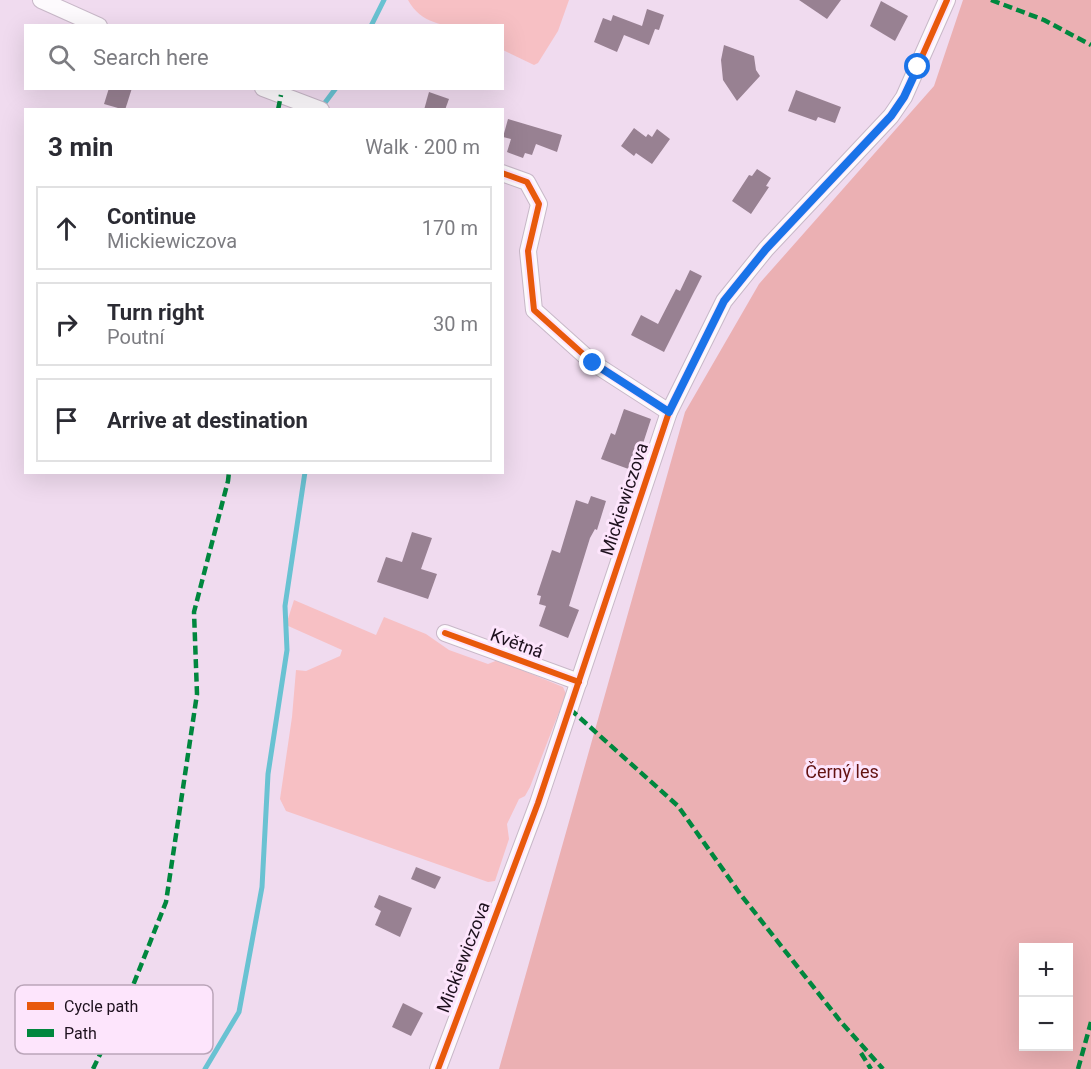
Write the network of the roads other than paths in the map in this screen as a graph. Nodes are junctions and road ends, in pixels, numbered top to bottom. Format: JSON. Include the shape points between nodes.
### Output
{"nodes":[{"id":1,"x":41,"y":0,"type":"edge"},
{"id":2,"x":947,"y":0,"type":"edge"},
{"id":3,"x":95,"y":24,"type":"edge"},
{"id":4,"x":268,"y":90,"type":"edge"},
{"id":5,"x":316,"y":108,"type":"edge"},
{"id":6,"x":504,"y":174,"type":"edge"},
{"id":7,"x":669,"y":412,"type":"junction"},
{"id":8,"x":445,"y":633,"type":"dead end"},
{"id":9,"x":579,"y":682,"type":"junction"},
{"id":10,"x":438,"y":1069,"type":"edge"}],
"edges":[{"from":1,"to":3,"type":"street"},
{"from":2,"to":7,"type":"street","name":"Mickiewiczova","via":[[909,87],[891,116],[766,249],[724,301]]},
{"from":4,"to":5,"type":"street"},
{"from":6,"to":7,"type":"street","via":[[526,182],[539,204],[528,251],[534,310],[593,363]]},
{"from":7,"to":9,"type":"street","name":"Mickiewiczova"},
{"from":8,"to":9,"type":"street","name":"Květná"},
{"from":9,"to":10,"type":"street","name":"Mickiewiczova"}]}
